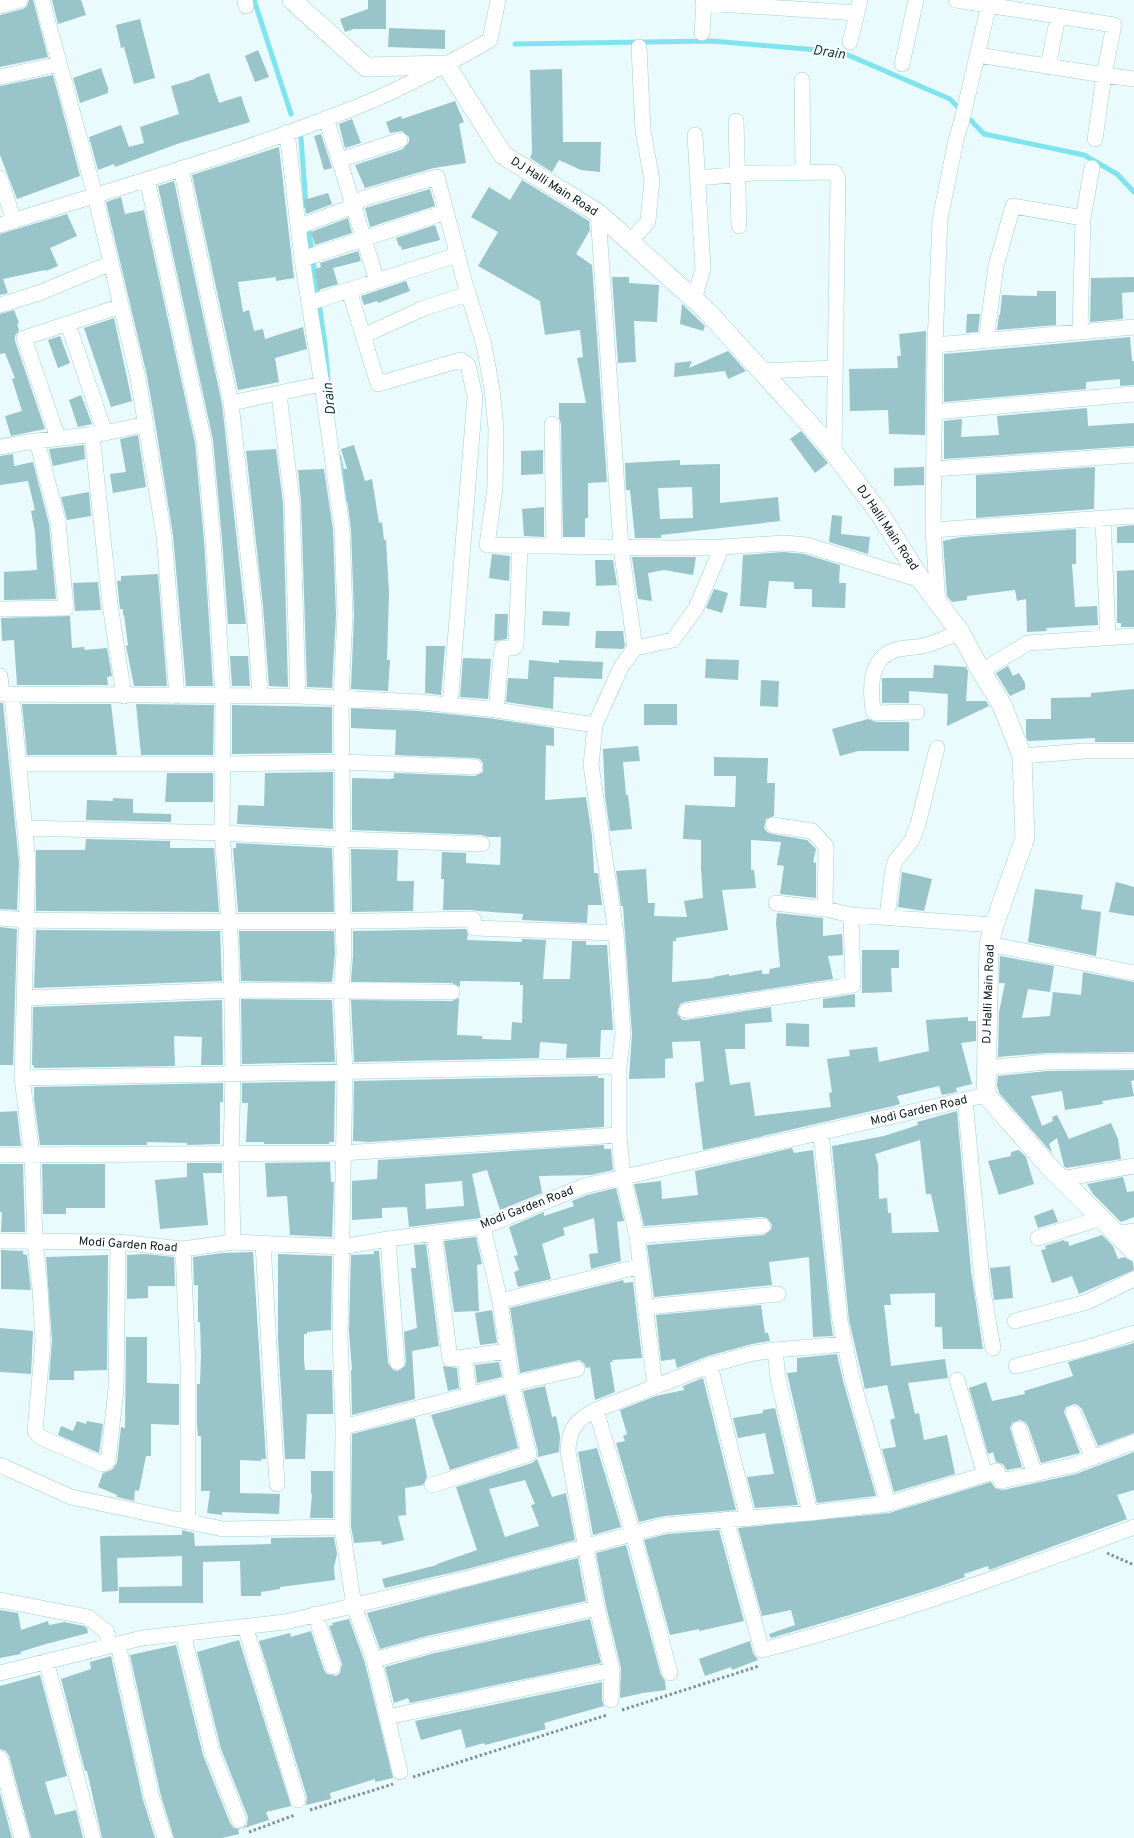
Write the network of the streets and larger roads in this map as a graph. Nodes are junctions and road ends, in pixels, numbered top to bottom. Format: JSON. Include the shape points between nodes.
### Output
{"nodes":[{"id":1,"x":20,"y":0,"type":"edge"},
{"id":2,"x":42,"y":0,"type":"edge"},
{"id":3,"x":498,"y":0,"type":"edge"},
{"id":4,"x":916,"y":0,"type":"edge"},
{"id":5,"x":956,"y":0,"type":"edge"},
{"id":6,"x":703,"y":1,"type":"edge"},
{"id":7,"x":297,"y":2,"type":"edge"},
{"id":8,"x":990,"y":2,"type":"edge"},
{"id":9,"x":0,"y":6,"type":"edge"},
{"id":10,"x":858,"y":7,"type":"edge"},
{"id":11,"x":1058,"y":16,"type":"junction"},
{"id":12,"x":702,"y":33,"type":"dead end"},
{"id":13,"x":850,"y":42,"type":"dead end"},
{"id":14,"x":639,"y":46,"type":"dead end"},
{"id":15,"x":978,"y":55,"type":"junction"},
{"id":16,"x":59,"y":64,"type":"junction"},
{"id":17,"x":902,"y":64,"type":"dead end"},
{"id":18,"x":446,"y":65,"type":"junction"},
{"id":19,"x":1048,"y":67,"type":"junction"},
{"id":20,"x":1104,"y":75,"type":"junction"},
{"id":21,"x":0,"y":77,"type":"edge"},
{"id":22,"x":1134,"y":79,"type":"edge"},
{"id":23,"x":802,"y":80,"type":"dead end"},
{"id":24,"x":326,"y":118,"type":"junction"},
{"id":25,"x":736,"y":121,"type":"dead end"},
{"id":26,"x":287,"y":132,"type":"junction"},
{"id":27,"x":695,"y":134,"type":"dead end"},
{"id":28,"x":1095,"y":139,"type":"dead end"},
{"id":29,"x":400,"y":140,"type":"dead end"},
{"id":30,"x":340,"y":160,"type":"junction"},
{"id":31,"x":180,"y":168,"type":"junction"},
{"id":32,"x":1092,"y":168,"type":"dead end"},
{"id":33,"x":804,"y":172,"type":"junction"},
{"id":34,"x":738,"y":174,"type":"junction"},
{"id":35,"x":0,"y":178,"type":"edge"},
{"id":36,"x":698,"y":178,"type":"junction"},
{"id":37,"x":147,"y":179,"type":"junction"},
{"id":38,"x":95,"y":195,"type":"junction"},
{"id":39,"x":354,"y":206,"type":"junction"},
{"id":40,"x":446,"y":212,"type":"junction"},
{"id":41,"x":598,"y":213,"type":"junction"},
{"id":42,"x":1083,"y":218,"type":"junction"},
{"id":43,"x":7,"y":223,"type":"edge"},
{"id":44,"x":739,"y":226,"type":"dead end"},
{"id":45,"x":298,"y":227,"type":"junction"},
{"id":46,"x":364,"y":238,"type":"junction"},
{"id":47,"x":630,"y":242,"type":"junction"},
{"id":48,"x":457,"y":255,"type":"junction"},
{"id":49,"x":303,"y":258,"type":"junction"},
{"id":50,"x":111,"y":263,"type":"junction"},
{"id":51,"x":377,"y":281,"type":"junction"},
{"id":52,"x":349,"y":290,"type":"junction"},
{"id":53,"x":468,"y":294,"type":"junction"},
{"id":54,"x":694,"y":300,"type":"junction"},
{"id":55,"x":315,"y":301,"type":"junction"},
{"id":56,"x":0,"y":305,"type":"edge"},
{"id":57,"x":122,"y":306,"type":"junction"},
{"id":58,"x":68,"y":324,"type":"junction"},
{"id":59,"x":1134,"y":327,"type":"edge"},
{"id":60,"x":1080,"y":332,"type":"junction"},
{"id":61,"x":362,"y":336,"type":"junction"},
{"id":62,"x":986,"y":340,"type":"junction"},
{"id":63,"x":935,"y":344,"type":"junction"},
{"id":64,"x":835,"y":368,"type":"junction"},
{"id":65,"x":761,"y":371,"type":"junction"},
{"id":66,"x":322,"y":384,"type":"junction"},
{"id":67,"x":278,"y":394,"type":"junction"},
{"id":68,"x":1134,"y":394,"type":"edge"},
{"id":69,"x":231,"y":403,"type":"junction"},
{"id":70,"x":934,"y":412,"type":"junction"},
{"id":71,"x":146,"y":424,"type":"junction"},
{"id":72,"x":552,"y":424,"type":"dead end"},
{"id":73,"x":98,"y":434,"type":"junction"},
{"id":74,"x":58,"y":438,"type":"junction"},
{"id":75,"x":37,"y":441,"type":"junction"},
{"id":76,"x":0,"y":447,"type":"edge"},
{"id":77,"x":834,"y":453,"type":"junction"},
{"id":78,"x":1134,"y":454,"type":"edge"},
{"id":79,"x":934,"y":469,"type":"junction"},
{"id":80,"x":1134,"y":516,"type":"edge"},
{"id":81,"x":1103,"y":519,"type":"junction"},
{"id":82,"x":933,"y":530,"type":"junction"},
{"id":83,"x":520,"y":546,"type":"junction"},
{"id":84,"x":554,"y":546,"type":"junction"},
{"id":85,"x":621,"y":547,"type":"junction"},
{"id":86,"x":722,"y":547,"type":"junction"},
{"id":87,"x":921,"y":580,"type":"junction"},
{"id":88,"x":938,"y":604,"type":"junction"},
{"id":89,"x":0,"y":609,"type":"edge"},
{"id":90,"x":960,"y":632,"type":"junction"},
{"id":91,"x":1134,"y":636,"type":"edge"},
{"id":92,"x":1108,"y":638,"type":"junction"},
{"id":93,"x":635,"y":648,"type":"junction"},
{"id":94,"x":981,"y":671,"type":"junction"},
{"id":95,"x":0,"y":676,"type":"edge"},
{"id":96,"x":4,"y":694,"type":"edge"},
{"id":97,"x":260,"y":695,"type":"junction"},
{"id":98,"x":124,"y":696,"type":"junction"},
{"id":99,"x":177,"y":696,"type":"junction"},
{"id":100,"x":224,"y":696,"type":"junction"},
{"id":101,"x":298,"y":696,"type":"junction"},
{"id":102,"x":341,"y":698,"type":"junction"},
{"id":103,"x":450,"y":705,"type":"junction"},
{"id":104,"x":496,"y":710,"type":"junction"},
{"id":105,"x":917,"y":712,"type":"dead end"},
{"id":106,"x":595,"y":725,"type":"junction"},
{"id":107,"x":937,"y":748,"type":"dead end"},
{"id":108,"x":1134,"y":751,"type":"edge"},
{"id":109,"x":1022,"y":756,"type":"junction"},
{"id":110,"x":342,"y":762,"type":"junction"},
{"id":111,"x":19,"y":764,"type":"junction"},
{"id":112,"x":223,"y":764,"type":"junction"},
{"id":113,"x":474,"y":767,"type":"dead end"},
{"id":114,"x":773,"y":825,"type":"dead end"},
{"id":115,"x":25,"y":828,"type":"junction"},
{"id":116,"x":222,"y":833,"type":"junction"},
{"id":117,"x":341,"y":840,"type":"junction"},
{"id":118,"x":482,"y":844,"type":"dead end"},
{"id":119,"x":776,"y":903,"type":"dead end"},
{"id":120,"x":825,"y":909,"type":"junction"},
{"id":121,"x":851,"y":915,"type":"junction"},
{"id":122,"x":0,"y":918,"type":"edge"},
{"id":123,"x":887,"y":918,"type":"junction"},
{"id":124,"x":26,"y":920,"type":"junction"},
{"id":125,"x":228,"y":922,"type":"junction"},
{"id":126,"x":344,"y":923,"type":"junction"},
{"id":127,"x":994,"y":925,"type":"junction"},
{"id":128,"x":616,"y":933,"type":"junction"},
{"id":129,"x":989,"y":944,"type":"junction"},
{"id":130,"x":1134,"y":973,"type":"edge"},
{"id":131,"x":231,"y":990,"type":"junction"},
{"id":132,"x":341,"y":992,"type":"junction"},
{"id":133,"x":452,"y":992,"type":"dead end"},
{"id":134,"x":24,"y":998,"type":"junction"},
{"id":135,"x":686,"y":1010,"type":"dead end"},
{"id":136,"x":1134,"y":1060,"type":"edge"},
{"id":137,"x":619,"y":1066,"type":"junction"},
{"id":138,"x":986,"y":1068,"type":"junction"},
{"id":139,"x":345,"y":1072,"type":"junction"},
{"id":140,"x":233,"y":1074,"type":"junction"},
{"id":141,"x":22,"y":1078,"type":"junction"},
{"id":142,"x":986,"y":1095,"type":"junction"},
{"id":143,"x":965,"y":1100,"type":"junction"},
{"id":144,"x":821,"y":1133,"type":"junction"},
{"id":145,"x":620,"y":1135,"type":"junction"},
{"id":146,"x":342,"y":1153,"type":"junction"},
{"id":147,"x":0,"y":1155,"type":"edge"},
{"id":148,"x":32,"y":1155,"type":"junction"},
{"id":149,"x":231,"y":1155,"type":"junction"},
{"id":150,"x":1134,"y":1166,"type":"edge"},
{"id":151,"x":623,"y":1177,"type":"junction"},
{"id":152,"x":1061,"y":1179,"type":"junction"},
{"id":153,"x":1101,"y":1218,"type":"junction"},
{"id":154,"x":763,"y":1226,"type":"dead end"},
{"id":155,"x":483,"y":1227,"type":"junction"},
{"id":156,"x":434,"y":1233,"type":"junction"},
{"id":157,"x":1125,"y":1233,"type":"edge"},
{"id":158,"x":637,"y":1236,"type":"junction"},
{"id":159,"x":1038,"y":1238,"type":"dead end"},
{"id":160,"x":388,"y":1239,"type":"junction"},
{"id":161,"x":0,"y":1241,"type":"edge"},
{"id":162,"x":35,"y":1242,"type":"junction"},
{"id":163,"x":118,"y":1242,"type":"junction"},
{"id":164,"x":233,"y":1242,"type":"junction"},
{"id":165,"x":263,"y":1244,"type":"junction"},
{"id":166,"x":342,"y":1247,"type":"junction"},
{"id":167,"x":183,"y":1249,"type":"junction"},
{"id":168,"x":1134,"y":1251,"type":"edge"},
{"id":169,"x":641,"y":1266,"type":"junction"},
{"id":170,"x":1134,"y":1279,"type":"edge"},
{"id":171,"x":778,"y":1294,"type":"dead end"},
{"id":172,"x":500,"y":1301,"type":"junction"},
{"id":173,"x":646,"y":1307,"type":"junction"},
{"id":174,"x":1015,"y":1321,"type":"dead end"},
{"id":175,"x":1134,"y":1333,"type":"edge"},
{"id":176,"x":845,"y":1344,"type":"junction"},
{"id":177,"x":993,"y":1348,"type":"dead end"},
{"id":178,"x":775,"y":1350,"type":"junction"},
{"id":179,"x":507,"y":1351,"type":"junction"},
{"id":180,"x":465,"y":1357,"type":"junction"},
{"id":181,"x":397,"y":1362,"type":"dead end"},
{"id":182,"x":710,"y":1365,"type":"junction"},
{"id":183,"x":1016,"y":1366,"type":"dead end"},
{"id":184,"x":577,"y":1369,"type":"dead end"},
{"id":185,"x":957,"y":1380,"type":"dead end"},
{"id":186,"x":512,"y":1384,"type":"junction"},
{"id":187,"x":655,"y":1386,"type":"junction"},
{"id":188,"x":470,"y":1395,"type":"junction"},
{"id":189,"x":596,"y":1410,"type":"junction"},
{"id":190,"x":1073,"y":1413,"type":"dead end"},
{"id":191,"x":343,"y":1427,"type":"junction"},
{"id":192,"x":1019,"y":1429,"type":"dead end"},
{"id":193,"x":1134,"y":1442,"type":"edge"},
{"id":194,"x":1093,"y":1458,"type":"junction"},
{"id":195,"x":0,"y":1465,"type":"edge"},
{"id":196,"x":985,"y":1474,"type":"junction"},
{"id":197,"x":1035,"y":1474,"type":"junction"},
{"id":198,"x":277,"y":1484,"type":"dead end"},
{"id":199,"x":432,"y":1485,"type":"dead end"},
{"id":200,"x":888,"y":1504,"type":"junction"},
{"id":201,"x":810,"y":1513,"type":"junction"},
{"id":202,"x":748,"y":1519,"type":"junction"},
{"id":203,"x":726,"y":1520,"type":"junction"},
{"id":204,"x":188,"y":1522,"type":"junction"},
{"id":205,"x":342,"y":1527,"type":"junction"},
{"id":206,"x":1134,"y":1527,"type":"edge"},
{"id":207,"x":633,"y":1533,"type":"junction"},
{"id":208,"x":585,"y":1546,"type":"junction"},
{"id":209,"x":0,"y":1600,"type":"edge"},
{"id":210,"x":354,"y":1606,"type":"junction"},
{"id":211,"x":597,"y":1608,"type":"junction"},
{"id":212,"x":315,"y":1614,"type":"junction"},
{"id":213,"x":245,"y":1626,"type":"junction"},
{"id":214,"x":183,"y":1633,"type":"junction"},
{"id":215,"x":114,"y":1645,"type":"junction"},
{"id":216,"x":374,"y":1660,"type":"junction"},
{"id":217,"x":46,"y":1661,"type":"junction"},
{"id":218,"x":333,"y":1667,"type":"dead end"},
{"id":219,"x":612,"y":1670,"type":"junction"},
{"id":220,"x":0,"y":1672,"type":"edge"},
{"id":221,"x":670,"y":1673,"type":"dead end"},
{"id":222,"x":611,"y":1700,"type":"dead end"},
{"id":223,"x":387,"y":1717,"type":"junction"},
{"id":224,"x":0,"y":1758,"type":"edge"},
{"id":225,"x":400,"y":1778,"type":"road end"},
{"id":226,"x":298,"y":1800,"type":"dead end"},
{"id":227,"x":241,"y":1827,"type":"road end"},
{"id":228,"x":22,"y":1838,"type":"edge"},
{"id":229,"x":93,"y":1838,"type":"edge"},
{"id":230,"x":165,"y":1838,"type":"edge"}],
"edges":[{"from":1,"to":9,"type":"street"},
{"from":2,"to":16,"type":"street"},
{"from":3,"to":18,"type":"street","via":[[490,40]]},
{"from":4,"to":17,"type":"street"},
{"from":5,"to":8,"type":"street"},
{"from":6,"to":10,"type":"street"},
{"from":6,"to":12,"type":"street"},
{"from":7,"to":18,"type":"street","via":[[366,67]]},
{"from":8,"to":11,"type":"street"},
{"from":8,"to":15,"type":"street"},
{"from":10,"to":13,"type":"street"},
{"from":11,"to":19,"type":"street"},
{"from":11,"to":20,"type":"street","via":[[1114,25]]},
{"from":14,"to":47,"type":"street","via":[[643,131],[652,180],[648,221]]},
{"from":15,"to":19,"type":"street"},
{"from":15,"to":63,"type":"street","via":[[940,219]]},
{"from":16,"to":21,"type":"street"},
{"from":16,"to":38,"type":"street"},
{"from":18,"to":24,"type":"street"},
{"from":18,"to":41,"type":"street","name":"DJ Halli Main Road","via":[[503,155]]},
{"from":19,"to":20,"type":"street"},
{"from":20,"to":22,"type":"street"},
{"from":20,"to":28,"type":"street"},
{"from":23,"to":33,"type":"street"},
{"from":24,"to":26,"type":"street"},
{"from":24,"to":30,"type":"street"},
{"from":25,"to":34,"type":"street"},
{"from":26,"to":31,"type":"street"},
{"from":26,"to":45,"type":"street"},
{"from":27,"to":36,"type":"street"},
{"from":29,"to":30,"type":"street"},
{"from":30,"to":39,"type":"street"},
{"from":31,"to":37,"type":"street"},
{"from":31,"to":69,"type":"street"},
{"from":32,"to":42,"type":"street"},
{"from":33,"to":34,"type":"street"},
{"from":33,"to":64,"type":"street","via":[[834,172],[838,178]]},
{"from":34,"to":36,"type":"street"},
{"from":34,"to":44,"type":"street"},
{"from":35,"to":43,"type":"street"},
{"from":36,"to":54,"type":"street","via":[[703,269]]},
{"from":37,"to":38,"type":"street"},
{"from":37,"to":100,"type":"street","via":[[204,442]]},
{"from":38,"to":43,"type":"street"},
{"from":38,"to":50,"type":"street"},
{"from":39,"to":40,"type":"street","via":[[364,198],[437,177]]},
{"from":39,"to":45,"type":"street"},
{"from":39,"to":46,"type":"street"},
{"from":40,"to":46,"type":"street"},
{"from":40,"to":48,"type":"street"},
{"from":41,"to":47,"type":"street","name":"DJ Halli Main Road"},
{"from":41,"to":85,"type":"street"},
{"from":42,"to":60,"type":"street"},
{"from":42,"to":62,"type":"street","via":[[1013,206],[996,266]]},
{"from":45,"to":49,"type":"street"},
{"from":46,"to":49,"type":"street"},
{"from":46,"to":51,"type":"street"},
{"from":47,"to":54,"type":"street","name":"DJ Halli Main Road"},
{"from":48,"to":51,"type":"street"},
{"from":48,"to":53,"type":"street"},
{"from":49,"to":55,"type":"street"},
{"from":50,"to":56,"type":"street","via":[[39,293]]},
{"from":50,"to":57,"type":"street"},
{"from":51,"to":52,"type":"street"},
{"from":52,"to":55,"type":"street"},
{"from":52,"to":61,"type":"street"},
{"from":53,"to":61,"type":"street"},
{"from":53,"to":83,"type":"street","via":[[484,345],[496,429],[495,488],[486,545]]},
{"from":54,"to":65,"type":"street","name":"DJ Halli Main Road"},
{"from":55,"to":66,"type":"street"},
{"from":57,"to":58,"type":"street"},
{"from":57,"to":71,"type":"street"},
{"from":58,"to":73,"type":"street"},
{"from":58,"to":74,"type":"street","via":[[24,338]]},
{"from":59,"to":60,"type":"street"},
{"from":60,"to":62,"type":"street"},
{"from":61,"to":103,"type":"street","via":[[378,384],[461,360],[468,366],[475,397]]},
{"from":62,"to":63,"type":"street"},
{"from":63,"to":70,"type":"street"},
{"from":64,"to":65,"type":"street"},
{"from":64,"to":77,"type":"street"},
{"from":65,"to":77,"type":"street","name":"DJ Halli Main Road"},
{"from":66,"to":67,"type":"street"},
{"from":66,"to":102,"type":"street","via":[[342,529],[345,615]]},
{"from":67,"to":69,"type":"street"},
{"from":67,"to":101,"type":"street","via":[[292,502]]},
{"from":68,"to":70,"type":"street"},
{"from":69,"to":97,"type":"street","via":[[254,607]]},
{"from":70,"to":79,"type":"street"},
{"from":71,"to":73,"type":"street"},
{"from":71,"to":99,"type":"street","via":[[164,536]]},
{"from":72,"to":84,"type":"street"},
{"from":73,"to":74,"type":"street"},
{"from":73,"to":98,"type":"street","via":[[110,604]]},
{"from":74,"to":75,"type":"street"},
{"from":75,"to":76,"type":"street"},
{"from":75,"to":89,"type":"street","via":[[58,522],[66,608]]},
{"from":77,"to":87,"type":"street","name":"DJ Halli Main Road","via":[[880,514]]},
{"from":78,"to":79,"type":"street"},
{"from":79,"to":82,"type":"street"},
{"from":80,"to":81,"type":"street"},
{"from":81,"to":82,"type":"street"},
{"from":81,"to":92,"type":"street"},
{"from":82,"to":88,"type":"street"},
{"from":83,"to":84,"type":"street"},
{"from":83,"to":104,"type":"street","via":[[516,646],[502,648]]},
{"from":84,"to":85,"type":"street"},
{"from":85,"to":86,"type":"street"},
{"from":85,"to":93,"type":"street"},
{"from":86,"to":87,"type":"street","via":[[784,543],[806,546]]},
{"from":86,"to":93,"type":"street","via":[[696,608],[674,640]]},
{"from":87,"to":88,"type":"street","name":"DJ Halli Main Road"},
{"from":88,"to":90,"type":"street","name":"DJ Halli Main Road"},
{"from":90,"to":94,"type":"street","name":"DJ Halli Main Road"},
{"from":90,"to":105,"type":"street","via":[[922,646],[897,649],[888,653],[874,669],[874,711]]},
{"from":91,"to":92,"type":"street"},
{"from":92,"to":94,"type":"street","via":[[1028,643]]},
{"from":93,"to":106,"type":"street","via":[[621,667]]},
{"from":94,"to":109,"type":"street","name":"DJ Halli Main Road","via":[[1002,705]]},
{"from":95,"to":96,"type":"street"},
{"from":96,"to":98,"type":"street"},
{"from":96,"to":111,"type":"street"},
{"from":97,"to":100,"type":"street"},
{"from":97,"to":101,"type":"street"},
{"from":98,"to":99,"type":"street"},
{"from":99,"to":100,"type":"street"},
{"from":100,"to":112,"type":"street"},
{"from":101,"to":102,"type":"street"},
{"from":102,"to":103,"type":"street"},
{"from":102,"to":110,"type":"street"},
{"from":103,"to":104,"type":"street"},
{"from":104,"to":106,"type":"street"},
{"from":106,"to":128,"type":"street","via":[[591,765]]},
{"from":107,"to":123,"type":"street","via":[[912,840],[892,868]]},
{"from":108,"to":109,"type":"street"},
{"from":109,"to":127,"type":"street","name":"DJ Halli Main Road","via":[[1025,838]]},
{"from":110,"to":112,"type":"street"},
{"from":110,"to":113,"type":"street"},
{"from":110,"to":117,"type":"street"},
{"from":111,"to":112,"type":"street"},
{"from":111,"to":115,"type":"street"},
{"from":112,"to":116,"type":"street"},
{"from":114,"to":120,"type":"street","via":[[812,831],[826,846]]},
{"from":115,"to":116,"type":"street"},
{"from":115,"to":124,"type":"street","via":[[28,863]]},
{"from":116,"to":117,"type":"street"},
{"from":116,"to":125,"type":"street"},
{"from":117,"to":118,"type":"street"},
{"from":117,"to":126,"type":"street"},
{"from":119,"to":120,"type":"street"},
{"from":120,"to":121,"type":"street"},
{"from":121,"to":123,"type":"street"},
{"from":121,"to":135,"type":"street","via":[[853,985]]},
{"from":122,"to":124,"type":"street"},
{"from":123,"to":127,"type":"street"},
{"from":124,"to":125,"type":"street"},
{"from":124,"to":134,"type":"street"},
{"from":125,"to":126,"type":"street"},
{"from":125,"to":131,"type":"street"},
{"from":126,"to":128,"type":"street","via":[[474,919],[476,928]]},
{"from":126,"to":132,"type":"street"},
{"from":127,"to":129,"type":"street","name":"DJ Halli Main Road"},
{"from":128,"to":137,"type":"street","via":[[622,1034]]},
{"from":129,"to":130,"type":"street"},
{"from":129,"to":138,"type":"street","name":"DJ Halli Main Road"},
{"from":131,"to":132,"type":"street"},
{"from":131,"to":134,"type":"street"},
{"from":131,"to":140,"type":"street"},
{"from":132,"to":133,"type":"street"},
{"from":132,"to":139,"type":"street"},
{"from":134,"to":141,"type":"street"},
{"from":136,"to":138,"type":"street","via":[[1046,1062]]},
{"from":137,"to":139,"type":"street"},
{"from":137,"to":145,"type":"street"},
{"from":138,"to":142,"type":"street","name":"DJ Halli Main Road"},
{"from":139,"to":140,"type":"street"},
{"from":139,"to":146,"type":"street"},
{"from":140,"to":141,"type":"street"},
{"from":140,"to":149,"type":"street"},
{"from":141,"to":148,"type":"street"},
{"from":142,"to":143,"type":"street","name":"Modi Garden Road"},
{"from":142,"to":152,"type":"street"},
{"from":143,"to":144,"type":"street","name":"Modi Garden Road"},
{"from":143,"to":177,"type":"street","via":[[983,1291]]},
{"from":144,"to":151,"type":"street","name":"Modi Garden Road"},
{"from":144,"to":176,"type":"street"},
{"from":145,"to":146,"type":"street"},
{"from":145,"to":151,"type":"street"},
{"from":146,"to":149,"type":"street"},
{"from":146,"to":166,"type":"street"},
{"from":147,"to":148,"type":"street"},
{"from":148,"to":149,"type":"street"},
{"from":148,"to":162,"type":"street"},
{"from":149,"to":164,"type":"street"},
{"from":150,"to":152,"type":"street"},
{"from":151,"to":155,"type":"street","name":"Modi Garden Road","via":[[584,1186]]},
{"from":151,"to":158,"type":"street"},
{"from":152,"to":153,"type":"street"},
{"from":153,"to":157,"type":"street"},
{"from":153,"to":159,"type":"street"},
{"from":154,"to":158,"type":"street"},
{"from":155,"to":156,"type":"street","name":"Modi Garden Road"},
{"from":155,"to":172,"type":"street"},
{"from":156,"to":160,"type":"street","name":"Modi Garden Road"},
{"from":156,"to":180,"type":"street","via":[[450,1359]]},
{"from":157,"to":168,"type":"street"},
{"from":158,"to":169,"type":"street"},
{"from":160,"to":166,"type":"street","name":"Modi Garden Road"},
{"from":160,"to":181,"type":"street"},
{"from":161,"to":162,"type":"street","name":"Modi Garden Road"},
{"from":162,"to":163,"type":"street","name":"Modi Garden Road"},
{"from":162,"to":163,"type":"street","via":[[43,1341],[35,1431],[40,1437],[102,1464],[108,1461],[116,1390]]},
{"from":163,"to":167,"type":"street","name":"Modi Garden Road"},
{"from":164,"to":165,"type":"street","name":"Modi Garden Road"},
{"from":164,"to":167,"type":"street","name":"Modi Garden Road"},
{"from":165,"to":166,"type":"street","name":"Modi Garden Road"},
{"from":165,"to":198,"type":"street"},
{"from":166,"to":191,"type":"street"},
{"from":167,"to":204,"type":"street","via":[[188,1364]]},
{"from":169,"to":172,"type":"street"},
{"from":169,"to":173,"type":"street"},
{"from":170,"to":174,"type":"street","via":[[1087,1302]]},
{"from":171,"to":173,"type":"street"},
{"from":172,"to":179,"type":"street"},
{"from":173,"to":187,"type":"street"},
{"from":175,"to":183,"type":"street"},
{"from":176,"to":178,"type":"street"},
{"from":176,"to":200,"type":"street"},
{"from":178,"to":182,"type":"street"},
{"from":178,"to":201,"type":"street","via":[[778,1379]]},
{"from":179,"to":180,"type":"street"},
{"from":179,"to":186,"type":"street"},
{"from":180,"to":188,"type":"street"},
{"from":182,"to":187,"type":"street"},
{"from":182,"to":202,"type":"street"},
{"from":184,"to":186,"type":"street"},
{"from":185,"to":196,"type":"street"},
{"from":186,"to":188,"type":"street"},
{"from":186,"to":199,"type":"street","via":[[529,1454]]},
{"from":187,"to":189,"type":"street"},
{"from":188,"to":191,"type":"street"},
{"from":189,"to":207,"type":"street"},
{"from":189,"to":208,"type":"street","via":[[585,1416],[570,1432],[568,1442],[570,1470]]},
{"from":190,"to":194,"type":"street"},
{"from":191,"to":205,"type":"street"},
{"from":192,"to":197,"type":"street"},
{"from":193,"to":194,"type":"street"},
{"from":194,"to":197,"type":"street"},
{"from":195,"to":204,"type":"street","via":[[71,1498]]},
{"from":196,"to":197,"type":"street","via":[[997,1471],[1001,1481]]},
{"from":196,"to":200,"type":"street"},
{"from":200,"to":201,"type":"street"},
{"from":201,"to":202,"type":"street"},
{"from":202,"to":203,"type":"street"},
{"from":203,"to":206,"type":"street","via":[[762,1650],[811,1638],[1017,1570]]},
{"from":203,"to":207,"type":"street","via":[[665,1525]]},
{"from":204,"to":205,"type":"street","via":[[223,1530]]},
{"from":205,"to":210,"type":"street"},
{"from":207,"to":208,"type":"street"},
{"from":207,"to":221,"type":"street"},
{"from":208,"to":210,"type":"street"},
{"from":208,"to":211,"type":"street"},
{"from":209,"to":215,"type":"street","via":[[88,1617],[107,1632]]},
{"from":210,"to":212,"type":"street"},
{"from":210,"to":216,"type":"street"},
{"from":211,"to":216,"type":"street"},
{"from":211,"to":219,"type":"street"},
{"from":212,"to":213,"type":"street","via":[[285,1622]]},
{"from":212,"to":218,"type":"street"},
{"from":213,"to":214,"type":"street"},
{"from":213,"to":226,"type":"street"},
{"from":214,"to":215,"type":"street"},
{"from":214,"to":227,"type":"street","via":[[212,1752]]},
{"from":215,"to":217,"type":"street"},
{"from":215,"to":230,"type":"street"},
{"from":216,"to":223,"type":"street"},
{"from":217,"to":220,"type":"street"},
{"from":217,"to":229,"type":"street"},
{"from":219,"to":222,"type":"street"},
{"from":219,"to":223,"type":"street"},
{"from":223,"to":225,"type":"street"},
{"from":224,"to":228,"type":"street"}]}
